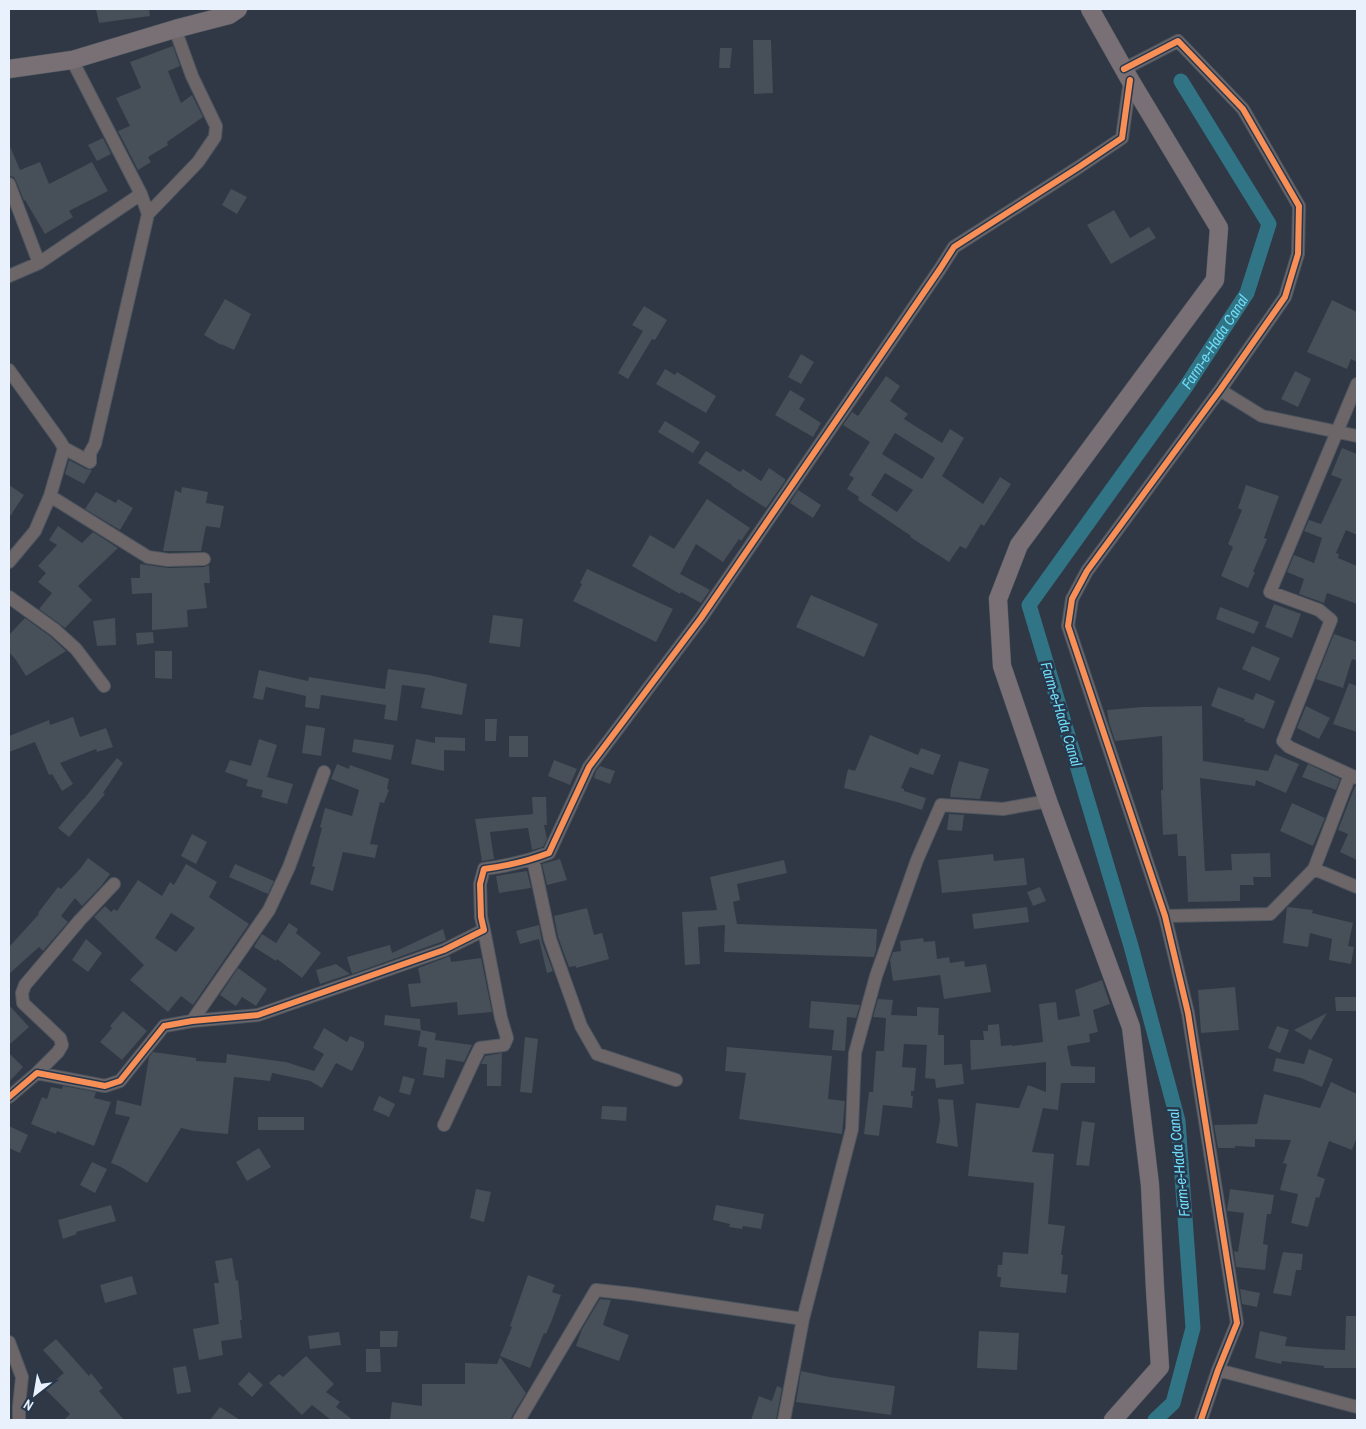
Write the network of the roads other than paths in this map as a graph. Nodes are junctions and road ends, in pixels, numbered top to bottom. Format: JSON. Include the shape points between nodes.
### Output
{"nodes":[{"id":1,"x":1090,"y":9,"type":"edge"},
{"id":2,"x":231,"y":11,"type":"edge"},
{"id":3,"x":175,"y":29,"type":"junction"},
{"id":4,"x":72,"y":60,"type":"junction"},
{"id":5,"x":9,"y":69,"type":"edge"},
{"id":6,"x":1127,"y":75,"type":"junction"},
{"id":7,"x":9,"y":184,"type":"edge"},
{"id":8,"x":141,"y":194,"type":"junction"},
{"id":9,"x":148,"y":214,"type":"junction"},
{"id":10,"x":39,"y":263,"type":"junction"},
{"id":11,"x":9,"y":276,"type":"edge"},
{"id":12,"x":9,"y":370,"type":"edge"},
{"id":13,"x":1357,"y":384,"type":"edge"},
{"id":14,"x":1220,"y":390,"type":"junction"},
{"id":15,"x":1338,"y":433,"type":"junction"},
{"id":16,"x":1357,"y":436,"type":"edge"},
{"id":17,"x":64,"y":448,"type":"junction"},
{"id":18,"x":50,"y":496,"type":"junction"},
{"id":19,"x":204,"y":559,"type":"dead end"},
{"id":20,"x":9,"y":562,"type":"edge"},
{"id":21,"x":9,"y":597,"type":"edge"},
{"id":22,"x":104,"y":686,"type":"dead end"},
{"id":23,"x":324,"y":772,"type":"dead end"},
{"id":24,"x":1354,"y":777,"type":"edge"},
{"id":25,"x":1048,"y":801,"type":"junction"},
{"id":26,"x":533,"y":860,"type":"junction"},
{"id":27,"x":1314,"y":869,"type":"junction"},
{"id":28,"x":114,"y":884,"type":"dead end"},
{"id":29,"x":1357,"y":887,"type":"edge"},
{"id":30,"x":1165,"y":916,"type":"junction"},
{"id":31,"x":484,"y":930,"type":"junction"},
{"id":32,"x":192,"y":1021,"type":"junction"},
{"id":33,"x":38,"y":1073,"type":"junction"},
{"id":34,"x":676,"y":1080,"type":"dead end"},
{"id":35,"x":9,"y":1097,"type":"edge"},
{"id":36,"x":444,"y":1125,"type":"dead end"},
{"id":37,"x":803,"y":1320,"type":"junction"},
{"id":38,"x":9,"y":1342,"type":"edge"},
{"id":39,"x":1218,"y":1370,"type":"junction"},
{"id":40,"x":1357,"y":1407,"type":"edge"},
{"id":41,"x":19,"y":1420,"type":"edge"},
{"id":42,"x":519,"y":1420,"type":"edge"},
{"id":43,"x":784,"y":1420,"type":"edge"},
{"id":44,"x":1114,"y":1420,"type":"edge"},
{"id":45,"x":1201,"y":1420,"type":"edge"}],
"edges":[{"from":1,"to":6,"type":"street"},
{"from":2,"to":3,"type":"street"},
{"from":3,"to":4,"type":"street"},
{"from":3,"to":9,"type":"street","via":[[192,76],[216,126],[215,137],[198,162]]},
{"from":4,"to":5,"type":"street"},
{"from":4,"to":8,"type":"street"},
{"from":6,"to":14,"type":"street","via":[[1178,41],[1243,109],[1299,206],[1298,254],[1285,297]]},
{"from":6,"to":25,"type":"street","via":[[1219,228],[1215,280],[1019,546],[998,600],[1002,666]]},
{"from":6,"to":26,"type":"street","via":[[1122,138],[954,247],[700,618],[589,767],[550,854]]},
{"from":7,"to":10,"type":"street"},
{"from":8,"to":9,"type":"street"},
{"from":8,"to":10,"type":"street"},
{"from":9,"to":17,"type":"street","via":[[90,462]]},
{"from":10,"to":11,"type":"street"},
{"from":12,"to":17,"type":"street"},
{"from":13,"to":15,"type":"street"},
{"from":14,"to":15,"type":"street","via":[[1262,416]]},
{"from":14,"to":30,"type":"street","via":[[1087,571],[1072,599],[1068,626]]},
{"from":15,"to":16,"type":"street"},
{"from":15,"to":24,"type":"street","via":[[1270,592],[1319,610],[1331,620],[1283,741],[1289,747]]},
{"from":17,"to":18,"type":"street"},
{"from":18,"to":19,"type":"street","via":[[148,557]]},
{"from":18,"to":20,"type":"street","via":[[36,532]]},
{"from":21,"to":22,"type":"street","via":[[76,649]]},
{"from":23,"to":32,"type":"street","via":[[269,910]]},
{"from":24,"to":27,"type":"street"},
{"from":25,"to":37,"type":"street","via":[[1003,809],[941,805],[917,860],[876,976],[855,1053],[852,1129]]},
{"from":25,"to":44,"type":"street","via":[[1131,1027],[1150,1185],[1160,1367]]},
{"from":26,"to":31,"type":"street","via":[[484,869],[480,884]]},
{"from":26,"to":34,"type":"street","via":[[550,939],[581,1026],[597,1054]]},
{"from":27,"to":29,"type":"street"},
{"from":27,"to":30,"type":"street","via":[[1270,914]]},
{"from":28,"to":33,"type":"street","via":[[25,985],[23,1003],[60,1038],[62,1045]]},
{"from":30,"to":39,"type":"street","via":[[1188,1013],[1236,1323]]},
{"from":31,"to":32,"type":"street","via":[[444,950],[258,1015]]},
{"from":31,"to":36,"type":"street","via":[[507,1038],[504,1045],[480,1048]]},
{"from":32,"to":33,"type":"street","via":[[164,1026],[120,1081],[105,1086]]},
{"from":33,"to":35,"type":"street"},
{"from":37,"to":42,"type":"street","via":[[596,1290]]},
{"from":37,"to":43,"type":"street"},
{"from":38,"to":41,"type":"street","via":[[22,1377]]},
{"from":39,"to":40,"type":"street"},
{"from":39,"to":45,"type":"street"}]}
